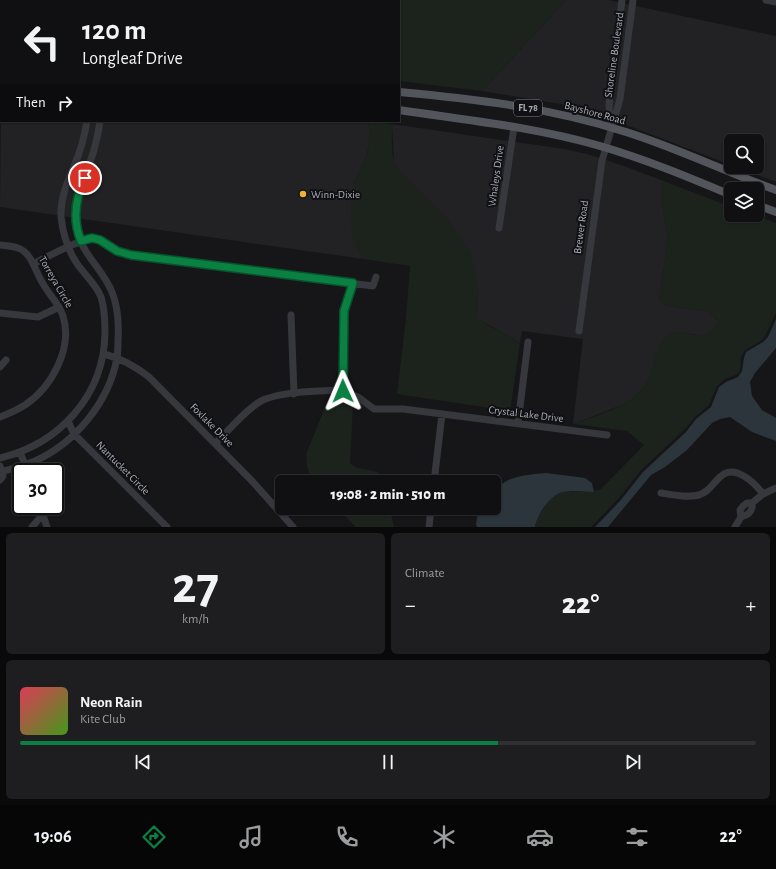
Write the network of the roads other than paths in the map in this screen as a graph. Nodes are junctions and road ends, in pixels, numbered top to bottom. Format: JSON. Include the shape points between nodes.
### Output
{"nodes":[{"id":1,"x":622,"y":0,"type":"edge"},
{"id":2,"x":633,"y":0,"type":"edge"},
{"id":3,"x":766,"y":0,"type":"edge"},
{"id":4,"x":776,"y":2,"type":"edge"},
{"id":5,"x":400,"y":92,"type":"edge"},
{"id":6,"x":400,"y":110,"type":"edge"},
{"id":7,"x":87,"y":122,"type":"edge"},
{"id":8,"x":100,"y":122,"type":"edge"},
{"id":9,"x":514,"y":127,"type":"junction"},
{"id":10,"x":610,"y":128,"type":"junction"},
{"id":11,"x":605,"y":148,"type":"junction"},
{"id":12,"x":776,"y":190,"type":"edge"},
{"id":13,"x":724,"y":192,"type":"edge"},
{"id":14,"x":764,"y":208,"type":"edge"},
{"id":15,"x":61,"y":211,"type":"junction"},
{"id":16,"x":776,"y":212,"type":"edge"},
{"id":17,"x":75,"y":213,"type":"junction"},
{"id":18,"x":499,"y":228,"type":"dead end"},
{"id":19,"x":81,"y":241,"type":"junction"},
{"id":20,"x":0,"y":245,"type":"edge"},
{"id":21,"x":68,"y":247,"type":"junction"},
{"id":22,"x":33,"y":264,"type":"junction"},
{"id":23,"x":376,"y":277,"type":"dead end"},
{"id":24,"x":353,"y":283,"type":"junction"},
{"id":25,"x":59,"y":307,"type":"junction"},
{"id":26,"x":0,"y":313,"type":"edge"},
{"id":27,"x":291,"y":315,"type":"dead end"},
{"id":28,"x":579,"y":331,"type":"dead end"},
{"id":29,"x":528,"y":342,"type":"dead end"},
{"id":30,"x":104,"y":354,"type":"junction"},
{"id":31,"x":117,"y":357,"type":"junction"},
{"id":32,"x":6,"y":360,"type":"dead end"},
{"id":33,"x":0,"y":367,"type":"edge"},
{"id":34,"x":343,"y":391,"type":"junction"},
{"id":35,"x":294,"y":394,"type":"junction"},
{"id":36,"x":442,"y":414,"type":"junction"},
{"id":37,"x":0,"y":417,"type":"edge"},
{"id":38,"x":68,"y":421,"type":"junction"},
{"id":39,"x":518,"y":423,"type":"junction"},
{"id":40,"x":74,"y":434,"type":"junction"},
{"id":41,"x":608,"y":435,"type":"dead end"},
{"id":42,"x":216,"y":443,"type":"junction"},
{"id":43,"x":20,"y":452,"type":"junction"},
{"id":44,"x":0,"y":458,"type":"edge"},
{"id":45,"x":25,"y":463,"type":"edge"},
{"id":46,"x":35,"y":463,"type":"edge"},
{"id":47,"x":12,"y":469,"type":"edge"},
{"id":48,"x":1,"y":470,"type":"edge"},
{"id":49,"x":435,"y":475,"type":"edge"},
{"id":50,"x":0,"y":480,"type":"edge"},
{"id":51,"x":776,"y":488,"type":"edge"},
{"id":52,"x":661,"y":493,"type":"dead end"},
{"id":53,"x":763,"y":494,"type":"junction"},
{"id":54,"x":42,"y":515,"type":"edge"},
{"id":55,"x":43,"y":515,"type":"edge"},
{"id":56,"x":430,"y":515,"type":"edge"},
{"id":57,"x":46,"y":526,"type":"edge"},
{"id":58,"x":32,"y":527,"type":"edge"},
{"id":59,"x":167,"y":527,"type":"edge"},
{"id":60,"x":293,"y":527,"type":"edge"},
{"id":61,"x":429,"y":527,"type":"edge"},
{"id":62,"x":735,"y":527,"type":"edge"}],
"edges":[{"from":1,"to":10,"type":"street","name":"Shoreline Boulevard","via":[[610,92]]},
{"from":2,"to":10,"type":"street","name":"Shoreline Boulevard","via":[[620,99]]},
{"from":3,"to":4,"type":"street"},
{"from":5,"to":10,"type":"main road","name":"Bayshore Road","number":"FL 78","via":[[513,105],[574,117]]},
{"from":6,"to":9,"type":"main road","number":"FL 78"},
{"from":7,"to":15,"type":"street","via":[[80,151],[66,186]]},
{"from":8,"to":17,"type":"street","via":[[91,161],[77,198]]},
{"from":9,"to":11,"type":"main road","number":"FL 78","via":[[558,135]]},
{"from":9,"to":18,"type":"street","name":"Whaleys Drive"},
{"from":10,"to":11,"type":"street","name":"Brewer Road"},
{"from":10,"to":12,"type":"main road","name":"Bayshore Road","number":"FL 78","via":[[665,146]]},
{"from":11,"to":13,"type":"main road","number":"FL 78"},
{"from":11,"to":28,"type":"street","name":"Brewer Road"},
{"from":14,"to":16,"type":"main road"},
{"from":15,"to":17,"type":"street"},
{"from":15,"to":21,"type":"street"},
{"from":17,"to":19,"type":"street","via":[[77,232]]},
{"from":19,"to":21,"type":"street"},
{"from":19,"to":24,"type":"street","via":[[92,238],[100,240],[117,251],[131,255]]},
{"from":19,"to":31,"type":"street","via":[[87,255],[109,285],[115,300],[118,322]]},
{"from":20,"to":22,"type":"street","name":"Torreya Circle","via":[[19,248]]},
{"from":21,"to":22,"type":"street"},
{"from":21,"to":30,"type":"street","via":[[78,265],[98,290],[104,307]]},
{"from":22,"to":25,"type":"street","name":"Torreya Circle","via":[[43,285]]},
{"from":23,"to":24,"type":"street","via":[[373,286]]},
{"from":24,"to":34,"type":"street","via":[[344,311]]},
{"from":25,"to":26,"type":"street","via":[[38,317]]},
{"from":25,"to":37,"type":"street","name":"Torreya Circle","via":[[65,333],[63,350],[54,372],[47,384],[30,401]]},
{"from":27,"to":35,"type":"street"},
{"from":29,"to":39,"type":"street"},
{"from":30,"to":31,"type":"street","name":"Foxlake Drive"},
{"from":30,"to":38,"type":"street","via":[[91,389]]},
{"from":31,"to":40,"type":"street","via":[[100,400]]},
{"from":31,"to":42,"type":"street","name":"Foxlake Drive","via":[[149,377]]},
{"from":32,"to":33,"type":"street"},
{"from":34,"to":35,"type":"street","name":"Crystal Lake Drive"},
{"from":34,"to":36,"type":"street","name":"Crystal Lake Drive","via":[[358,397],[374,409],[403,409]]},
{"from":35,"to":42,"type":"street","name":"Crystal Lake Drive","via":[[274,397],[257,404]]},
{"from":36,"to":39,"type":"street","name":"Crystal Lake Drive"},
{"from":36,"to":49,"type":"street"},
{"from":38,"to":40,"type":"street","name":"Nantucket Circle"},
{"from":38,"to":43,"type":"street","via":[[48,438]]},
{"from":39,"to":41,"type":"street","name":"Crystal Lake Drive"},
{"from":40,"to":46,"type":"street"},
{"from":40,"to":59,"type":"street","name":"Nantucket Circle"},
{"from":42,"to":60,"type":"street","name":"Foxlake Drive"},
{"from":43,"to":44,"type":"street"},
{"from":43,"to":45,"type":"street"},
{"from":47,"to":48,"type":"street"},
{"from":48,"to":50,"type":"street"},
{"from":51,"to":53,"type":"street"},
{"from":52,"to":53,"type":"street","via":[[699,495],[710,488],[719,477],[731,471],[749,480]]},
{"from":53,"to":62,"type":"street","via":[[752,502],[750,513],[741,517]]},
{"from":54,"to":58,"type":"street"},
{"from":55,"to":57,"type":"street"},
{"from":56,"to":61,"type":"street"}]}
